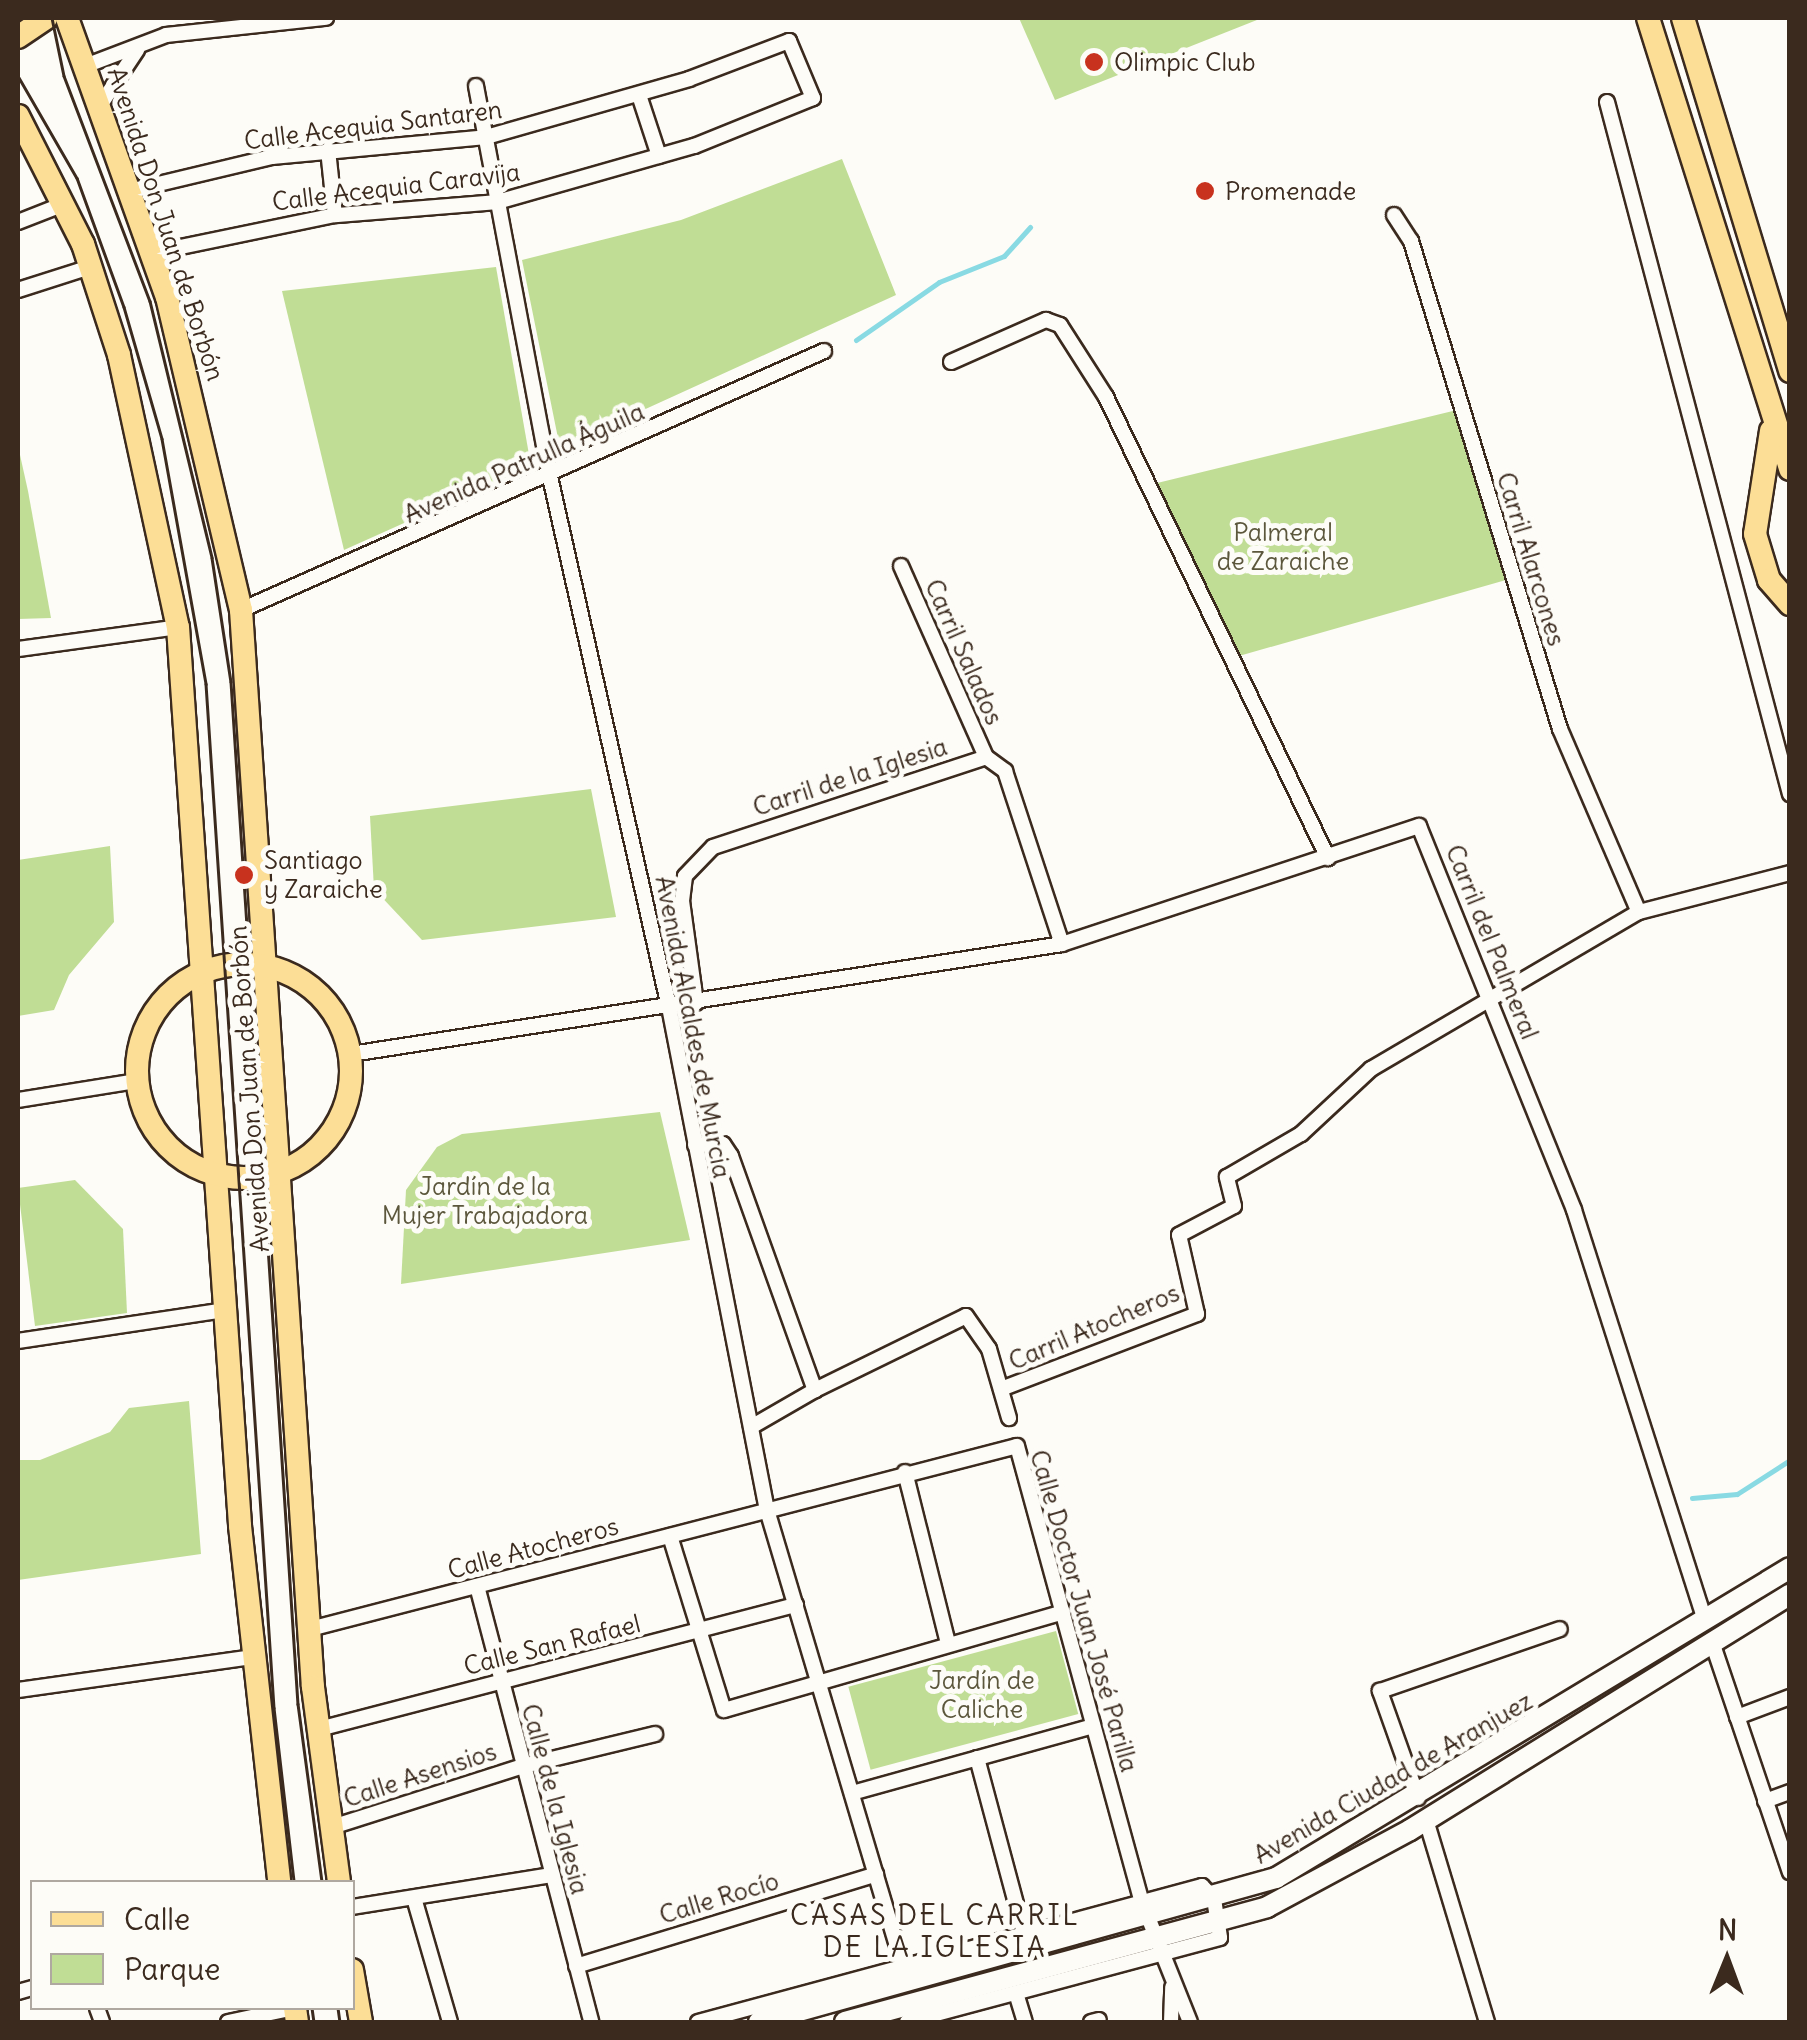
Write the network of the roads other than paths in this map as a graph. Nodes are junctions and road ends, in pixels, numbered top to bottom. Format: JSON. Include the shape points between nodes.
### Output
{"nodes":[{"id":1,"x":46,"y":18,"type":"edge"},
{"id":2,"x":67,"y":18,"type":"edge"},
{"id":3,"x":326,"y":18,"type":"edge"},
{"id":4,"x":1648,"y":18,"type":"edge"},
{"id":5,"x":1683,"y":18,"type":"edge"},
{"id":6,"x":18,"y":37,"type":"edge"},
{"id":7,"x":143,"y":41,"type":"junction"},
{"id":8,"x":85,"y":66,"type":"junction"},
{"id":9,"x":476,"y":86,"type":"dead end"},
{"id":10,"x":639,"y":95,"type":"junction"},
{"id":11,"x":814,"y":98,"type":"joint"},
{"id":12,"x":1606,"y":102,"type":"dead end"},
{"id":13,"x":98,"y":109,"type":"junction"},
{"id":14,"x":18,"y":116,"type":"edge"},
{"id":15,"x":486,"y":137,"type":"junction"},
{"id":16,"x":328,"y":150,"type":"junction"},
{"id":17,"x":660,"y":156,"type":"junction"},
{"id":18,"x":129,"y":191,"type":"junction"},
{"id":19,"x":498,"y":202,"type":"junction"},
{"id":20,"x":64,"y":204,"type":"junction"},
{"id":21,"x":335,"y":215,"type":"junction"},
{"id":22,"x":1394,"y":215,"type":"dead end"},
{"id":23,"x":18,"y":222,"type":"edge"},
{"id":24,"x":151,"y":253,"type":"junction"},
{"id":25,"x":90,"y":267,"type":"junction"},
{"id":26,"x":18,"y":290,"type":"edge"},
{"id":27,"x":824,"y":352,"type":"dead end"},
{"id":28,"x":951,"y":362,"type":"dead end"},
{"id":29,"x":1790,"y":372,"type":"edge"},
{"id":30,"x":1769,"y":418,"type":"junction"},
{"id":31,"x":1790,"y":469,"type":"edge"},
{"id":32,"x":550,"y":477,"type":"junction"},
{"id":33,"x":901,"y":566,"type":"dead end"},
{"id":34,"x":1790,"y":604,"type":"edge"},
{"id":35,"x":241,"y":610,"type":"junction"},
{"id":36,"x":178,"y":627,"type":"junction"},
{"id":37,"x":18,"y":650,"type":"edge"},
{"id":38,"x":986,"y":757,"type":"junction"},
{"id":39,"x":1790,"y":794,"type":"edge"},
{"id":40,"x":1328,"y":858,"type":"junction"},
{"id":41,"x":1790,"y":873,"type":"edge"},
{"id":42,"x":1640,"y":912,"type":"junction"},
{"id":43,"x":1062,"y":944,"type":"junction"},
{"id":44,"x":268,"y":966,"type":"junction"},
{"id":45,"x":206,"y":970,"type":"junction"},
{"id":46,"x":1493,"y":1000,"type":"junction"},
{"id":47,"x":696,"y":1002,"type":"junction"},
{"id":48,"x":669,"y":1006,"type":"junction"},
{"id":49,"x":352,"y":1054,"type":"junction"},
{"id":50,"x":136,"y":1081,"type":"junction"},
{"id":51,"x":18,"y":1100,"type":"edge"},
{"id":52,"x":694,"y":1145,"type":"junction"},
{"id":53,"x":283,"y":1172,"type":"junction"},
{"id":54,"x":218,"y":1176,"type":"junction"},
{"id":55,"x":226,"y":1310,"type":"junction"},
{"id":56,"x":18,"y":1341,"type":"edge"},
{"id":57,"x":1001,"y":1389,"type":"junction"},
{"id":58,"x":815,"y":1390,"type":"junction"},
{"id":59,"x":1008,"y":1418,"type":"dead end"},
{"id":60,"x":751,"y":1427,"type":"junction"},
{"id":61,"x":904,"y":1472,"type":"junction"},
{"id":62,"x":768,"y":1510,"type":"junction"},
{"id":63,"x":670,"y":1536,"type":"junction"},
{"id":64,"x":1790,"y":1568,"type":"edge"},
{"id":65,"x":477,"y":1586,"type":"junction"},
{"id":66,"x":1790,"y":1594,"type":"edge"},
{"id":67,"x":796,"y":1605,"type":"junction"},
{"id":68,"x":1062,"y":1612,"type":"junction"},
{"id":69,"x":1705,"y":1620,"type":"junction"},
{"id":70,"x":310,"y":1629,"type":"junction"},
{"id":71,"x":1560,"y":1629,"type":"dead end"},
{"id":72,"x":698,"y":1631,"type":"junction"},
{"id":73,"x":1712,"y":1642,"type":"junction"},
{"id":74,"x":948,"y":1643,"type":"junction"},
{"id":75,"x":254,"y":1657,"type":"junction"},
{"id":76,"x":818,"y":1678,"type":"junction"},
{"id":77,"x":500,"y":1682,"type":"junction"},
{"id":78,"x":18,"y":1690,"type":"edge"},
{"id":79,"x":1790,"y":1698,"type":"edge"},
{"id":80,"x":1737,"y":1717,"type":"junction"},
{"id":81,"x":1093,"y":1726,"type":"junction"},
{"id":82,"x":319,"y":1729,"type":"junction"},
{"id":83,"x":654,"y":1734,"type":"dead end"},
{"id":84,"x":977,"y":1758,"type":"junction"},
{"id":85,"x":522,"y":1766,"type":"junction"},
{"id":86,"x":1790,"y":1792,"type":"edge"},
{"id":87,"x":852,"y":1793,"type":"junction"},
{"id":88,"x":1418,"y":1798,"type":"junction"},
{"id":89,"x":1765,"y":1801,"type":"junction"},
{"id":90,"x":1426,"y":1820,"type":"junction"},
{"id":91,"x":332,"y":1827,"type":"junction"},
{"id":92,"x":1790,"y":1872,"type":"edge"},
{"id":93,"x":876,"y":1874,"type":"junction"},
{"id":94,"x":552,"y":1875,"type":"junction"},
{"id":95,"x":279,"y":1880,"type":"edge"},
{"id":96,"x":339,"y":1880,"type":"edge"},
{"id":97,"x":414,"y":1898,"type":"junction"},
{"id":98,"x":1214,"y":1899,"type":"junction"},
{"id":99,"x":355,"y":1907,"type":"edge"},
{"id":100,"x":1145,"y":1909,"type":"junction"},
{"id":101,"x":1221,"y":1921,"type":"junction"},
{"id":102,"x":1024,"y":1934,"type":"junction"},
{"id":103,"x":1162,"y":1945,"type":"junction"},
{"id":104,"x":576,"y":1966,"type":"junction"},
{"id":105,"x":904,"y":1967,"type":"junction"},
{"id":106,"x":1173,"y":1981,"type":"junction"},
{"id":107,"x":355,"y":1990,"type":"edge"},
{"id":108,"x":1016,"y":1993,"type":"junction"},
{"id":109,"x":285,"y":2010,"type":"edge"},
{"id":110,"x":228,"y":2022,"type":"edge"},
{"id":111,"x":360,"y":2022,"type":"edge"},
{"id":112,"x":450,"y":2022,"type":"edge"},
{"id":113,"x":591,"y":2022,"type":"edge"},
{"id":114,"x":698,"y":2022,"type":"edge"},
{"id":115,"x":759,"y":2022,"type":"edge"},
{"id":116,"x":846,"y":2022,"type":"edge"},
{"id":117,"x":907,"y":2022,"type":"edge"},
{"id":118,"x":1025,"y":2022,"type":"edge"},
{"id":119,"x":1171,"y":2022,"type":"edge"},
{"id":120,"x":1190,"y":2022,"type":"edge"},
{"id":121,"x":1487,"y":2022,"type":"edge"}],
"edges":[{"from":1,"to":6,"type":"main road"},
{"from":2,"to":8,"type":"main road","name":"Avenida Don Juan de Borbón"},
{"from":3,"to":7,"type":"street","via":[[222,24]]},
{"from":4,"to":30,"type":"main road"},
{"from":5,"to":29,"type":"main road"},
{"from":7,"to":8,"type":"street"},
{"from":7,"to":13,"type":"street"},
{"from":8,"to":13,"type":"main road","name":"Avenida Don Juan de Borbón"},
{"from":9,"to":15,"type":"street","name":"Avenida Alcaldes de Murcia"},
{"from":10,"to":11,"type":"street","name":"Calle Acequia Santaren","via":[[789,41]]},
{"from":10,"to":15,"type":"street","name":"Calle Acequia Santaren"},
{"from":10,"to":17,"type":"street"},
{"from":11,"to":17,"type":"street","name":"Calle Acequia Caravija"},
{"from":12,"to":39,"type":"street"},
{"from":13,"to":18,"type":"main road","name":"Avenida Don Juan de Borbón"},
{"from":14,"to":20,"type":"main road","name":"Avenida Don Juan de Borbón"},
{"from":15,"to":16,"type":"street","name":"Calle Acequia Santaren"},
{"from":15,"to":19,"type":"street","name":"Avenida Alcaldes de Murcia"},
{"from":16,"to":18,"type":"street","name":"Calle Acequia Santaren"},
{"from":16,"to":21,"type":"street"},
{"from":17,"to":19,"type":"street","name":"Calle Acequia Caravija"},
{"from":18,"to":24,"type":"main road","name":"Avenida Don Juan de Borbón"},
{"from":19,"to":21,"type":"street","name":"Calle Acequia Caravija"},
{"from":19,"to":32,"type":"street","name":"Avenida Alcaldes de Murcia"},
{"from":20,"to":23,"type":"street"},
{"from":20,"to":25,"type":"main road","name":"Avenida Don Juan de Borbón"},
{"from":21,"to":24,"type":"street","name":"Calle Acequia Caravija"},
{"from":22,"to":42,"type":"street","name":"Carril Alarcones","via":[[1411,241],[1560,729]]},
{"from":24,"to":35,"type":"main road","name":"Avenida Don Juan de Borbón","via":[[194,392]]},
{"from":25,"to":26,"type":"street"},
{"from":25,"to":36,"type":"main road","name":"Avenida Don Juan de Borbón","via":[[154,491]]},
{"from":27,"to":32,"type":"street","name":"Avenida Patrulla Águila"},
{"from":28,"to":40,"type":"street","via":[[1046,320],[1060,325],[1106,396]]},
{"from":30,"to":31,"type":"main road"},
{"from":30,"to":34,"type":"main road","via":[[1755,534],[1769,580]]},
{"from":32,"to":35,"type":"street","name":"Avenida Patrulla Águila"},
{"from":32,"to":48,"type":"street","name":"Avenida Alcaldes de Murcia"},
{"from":33,"to":38,"type":"street","name":"Carril Salados"},
{"from":35,"to":44,"type":"main road","name":"Avenida Don Juan de Borbón"},
{"from":36,"to":37,"type":"street"},
{"from":36,"to":45,"type":"main road","name":"Avenida Don Juan de Borbón"},
{"from":38,"to":43,"type":"street","name":"Carril de la Iglesia","via":[[1005,771]]},
{"from":38,"to":47,"type":"street","name":"Carril de la Iglesia","via":[[713,847],[685,876],[682,901]]},
{"from":40,"to":43,"type":"street"},
{"from":40,"to":46,"type":"street","name":"Carril del Palmeral","via":[[1419,826]]},
{"from":41,"to":42,"type":"street"},
{"from":42,"to":46,"type":"street"},
{"from":43,"to":47,"type":"street"},
{"from":44,"to":45,"type":"main road"},
{"from":44,"to":49,"type":"main road","via":[[323,997]]},
{"from":44,"to":53,"type":"main road","name":"Avenida Don Juan de Borbón"},
{"from":45,"to":50,"type":"main road","via":[[152,1014]]},
{"from":45,"to":54,"type":"main road","name":"Avenida Don Juan de Borbón"},
{"from":46,"to":57,"type":"street","name":"Carril Atocheros","via":[[1371,1069],[1301,1134],[1227,1177],[1234,1206],[1179,1235],[1197,1314]]},
{"from":46,"to":69,"type":"street","name":"Carril del Palmeral","via":[[1574,1210]]},
{"from":47,"to":48,"type":"street"},
{"from":48,"to":49,"type":"street"},
{"from":48,"to":52,"type":"street","name":"Avenida Alcaldes de Murcia"},
{"from":49,"to":53,"type":"main road","via":[[351,1090],[338,1125],[314,1154]]},
{"from":50,"to":51,"type":"street"},
{"from":50,"to":54,"type":"main road","via":[[147,1120],[172,1152]]},
{"from":52,"to":58,"type":"street","via":[[723,1144],[731,1156]]},
{"from":52,"to":60,"type":"street","name":"Avenida Alcaldes de Murcia"},
{"from":53,"to":54,"type":"main road"},
{"from":53,"to":70,"type":"main road","name":"Avenida Don Juan de Borbón"},
{"from":54,"to":55,"type":"main road","name":"Avenida Don Juan de Borbón"},
{"from":55,"to":56,"type":"street"},
{"from":55,"to":75,"type":"main road","name":"Avenida Don Juan de Borbón"},
{"from":57,"to":58,"type":"street","via":[[989,1349],[966,1316]]},
{"from":57,"to":59,"type":"street"},
{"from":58,"to":60,"type":"street"},
{"from":60,"to":62,"type":"street","name":"Avenida Alcaldes de Murcia"},
{"from":61,"to":62,"type":"street","name":"Calle Doctor Juan José Parilla"},
{"from":61,"to":68,"type":"street","name":"Calle Doctor Juan José Parilla","via":[[1017,1446]]},
{"from":61,"to":74,"type":"street"},
{"from":62,"to":63,"type":"street","name":"Calle Atocheros"},
{"from":62,"to":67,"type":"street","name":"Avenida Alcaldes de Murcia"},
{"from":63,"to":65,"type":"street","name":"Calle Atocheros"},
{"from":63,"to":72,"type":"street"},
{"from":64,"to":69,"type":"main road","name":"Avenida Ciudad de Aranjuez"},
{"from":65,"to":70,"type":"street","name":"Calle Atocheros"},
{"from":65,"to":77,"type":"street","name":"Calle de la Iglesia"},
{"from":66,"to":73,"type":"main road","name":"Avenida Ciudad de Aranjuez"},
{"from":67,"to":72,"type":"street","name":"Calle San Rafael"},
{"from":67,"to":76,"type":"street","name":"Avenida Alcaldes de Murcia"},
{"from":68,"to":74,"type":"street"},
{"from":68,"to":81,"type":"street","name":"Calle Doctor Juan José Parilla"},
{"from":69,"to":88,"type":"main road","name":"Avenida Ciudad de Aranjuez"},
{"from":70,"to":82,"type":"main road","name":"Avenida Don Juan de Borbón"},
{"from":71,"to":88,"type":"street","via":[[1380,1691]]},
{"from":72,"to":76,"type":"street","via":[[724,1710]]},
{"from":72,"to":77,"type":"street","name":"Calle San Rafael"},
{"from":73,"to":80,"type":"street"},
{"from":73,"to":90,"type":"main road","name":"Avenida Ciudad de Aranjuez"},
{"from":74,"to":76,"type":"street"},
{"from":75,"to":78,"type":"street"},
{"from":75,"to":95,"type":"main road","name":"Avenida Don Juan de Borbón"},
{"from":76,"to":87,"type":"street","name":"Avenida Alcaldes de Murcia"},
{"from":77,"to":82,"type":"street","name":"Calle San Rafael"},
{"from":77,"to":85,"type":"street","name":"Calle de la Iglesia"},
{"from":79,"to":80,"type":"street"},
{"from":80,"to":89,"type":"street"},
{"from":81,"to":84,"type":"street"},
{"from":81,"to":100,"type":"street","name":"Calle Doctor Juan José Parilla"},
{"from":82,"to":91,"type":"main road","name":"Avenida Don Juan de Borbón"},
{"from":83,"to":85,"type":"street","name":"Calle Asensios"},
{"from":84,"to":87,"type":"street"},
{"from":84,"to":102,"type":"street"},
{"from":85,"to":91,"type":"street","name":"Calle Asensios"},
{"from":85,"to":94,"type":"street","name":"Calle de la Iglesia"},
{"from":86,"to":89,"type":"street"},
{"from":87,"to":93,"type":"street","name":"Avenida Alcaldes de Murcia"},
{"from":88,"to":98,"type":"main road","name":"Avenida Ciudad de Aranjuez","via":[[1276,1878]]},
{"from":89,"to":92,"type":"street"},
{"from":90,"to":101,"type":"main road","name":"Avenida Ciudad de Aranjuez","via":[[1310,1886]]},
{"from":90,"to":121,"type":"street"},
{"from":91,"to":96,"type":"main road","name":"Avenida Don Juan de Borbón"},
{"from":93,"to":104,"type":"street","name":"Calle Rocío"},
{"from":93,"to":105,"type":"street","name":"Avenida Alcaldes de Murcia"},
{"from":94,"to":97,"type":"street"},
{"from":94,"to":104,"type":"street","name":"Calle de la Iglesia"},
{"from":97,"to":99,"type":"street"},
{"from":97,"to":112,"type":"street"},
{"from":98,"to":100,"type":"main road","name":"Avenida Ciudad de Aranjuez"},
{"from":98,"to":101,"type":"street"},
{"from":100,"to":102,"type":"street"},
{"from":100,"to":103,"type":"street","name":"Calle Doctor Juan José Parilla"},
{"from":100,"to":115,"type":"main road","name":"Avenida Ciudad de Aranjuez"},
{"from":101,"to":103,"type":"main road","name":"Avenida Ciudad de Aranjuez"},
{"from":102,"to":105,"type":"street"},
{"from":103,"to":106,"type":"street","name":"Calle Doctor Juan José Parilla"},
{"from":103,"to":108,"type":"street"},
{"from":103,"to":116,"type":"main road","name":"Avenida Ciudad de Aranjuez"},
{"from":104,"to":113,"type":"street","name":"Calle de la Iglesia"},
{"from":105,"to":114,"type":"street"},
{"from":106,"to":119,"type":"street"},
{"from":106,"to":120,"type":"street"},
{"from":107,"to":111,"type":"main road"},
{"from":108,"to":117,"type":"street"},
{"from":108,"to":118,"type":"street"},
{"from":109,"to":110,"type":"street"}]}
